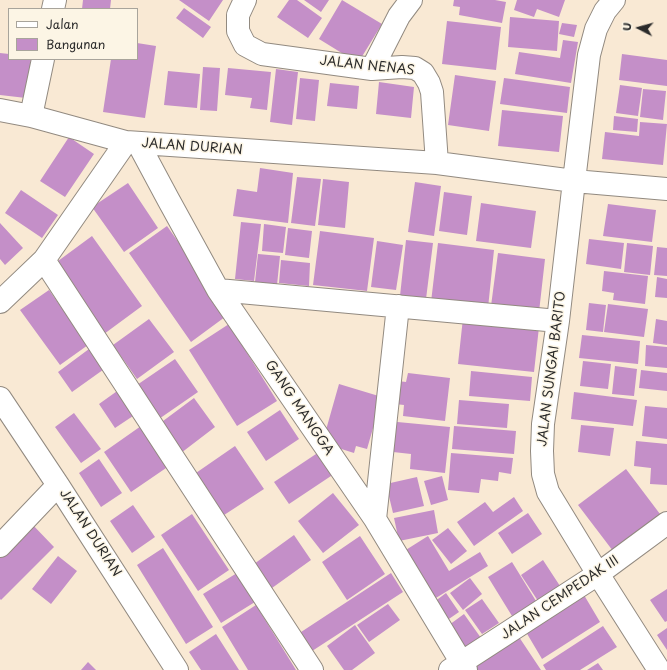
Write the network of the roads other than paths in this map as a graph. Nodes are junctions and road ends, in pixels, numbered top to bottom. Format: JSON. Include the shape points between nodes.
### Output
{"nodes":[{"id":1,"x":245,"y":0,"type":"edge"},
{"id":2,"x":411,"y":0,"type":"edge"},
{"id":3,"x":614,"y":0,"type":"edge"},
{"id":4,"x":43,"y":60,"type":"edge"},
{"id":5,"x":372,"y":69,"type":"junction"},
{"id":6,"x":0,"y":110,"type":"edge"},
{"id":7,"x":31,"y":116,"type":"junction"},
{"id":8,"x":132,"y":142,"type":"junction"},
{"id":9,"x":437,"y":163,"type":"junction"},
{"id":10,"x":574,"y":181,"type":"junction"},
{"id":11,"x":667,"y":189,"type":"edge"},
{"id":12,"x":44,"y":260,"type":"junction"},
{"id":13,"x":218,"y":290,"type":"junction"},
{"id":14,"x":0,"y":302,"type":"edge"},
{"id":15,"x":398,"y":306,"type":"junction"},
{"id":16,"x":558,"y":322,"type":"junction"},
{"id":17,"x":0,"y":398,"type":"edge"},
{"id":18,"x":58,"y":485,"type":"junction"},
{"id":19,"x":375,"y":519,"type":"junction"},
{"id":20,"x":667,"y":523,"type":"edge"},
{"id":21,"x":0,"y":546,"type":"edge"},
{"id":22,"x":598,"y":574,"type":"junction"},
{"id":23,"x":459,"y":668,"type":"edge"},
{"id":24,"x":178,"y":670,"type":"edge"},
{"id":25,"x":312,"y":670,"type":"edge"},
{"id":26,"x":659,"y":670,"type":"edge"}],
"edges":[{"from":1,"to":5,"type":"street","name":"JALAN NENAS","via":[[238,15],[238,31],[245,45],[262,54]]},
{"from":2,"to":5,"type":"street","via":[[399,16]]},
{"from":3,"to":10,"type":"street","name":"JALAN SUNGAI BARITO","via":[[596,29],[589,55]]},
{"from":4,"to":7,"type":"street"},
{"from":5,"to":9,"type":"street","name":"JALAN NENAS","via":[[415,68],[423,73],[432,92]]},
{"from":6,"to":7,"type":"street"},
{"from":7,"to":8,"type":"street"},
{"from":8,"to":9,"type":"street","name":"JALAN DURIAN"},
{"from":8,"to":12,"type":"street","name":"JALAN DURIAN"},
{"from":8,"to":13,"type":"street","name":"GANG MANGGA","via":[[168,199]]},
{"from":9,"to":10,"type":"street"},
{"from":10,"to":11,"type":"street"},
{"from":10,"to":16,"type":"street","name":"JALAN SUNGAI BARITO"},
{"from":12,"to":14,"type":"street","name":"JALAN DURIAN"},
{"from":12,"to":25,"type":"street"},
{"from":13,"to":15,"type":"street"},
{"from":13,"to":19,"type":"street","name":"GANG MANGGA"},
{"from":15,"to":16,"type":"street"},
{"from":15,"to":19,"type":"street"},
{"from":16,"to":22,"type":"street","name":"JALAN SUNGAI BARITO","via":[[543,424],[543,474],[548,492]]},
{"from":17,"to":18,"type":"street","name":"JALAN DURIAN"},
{"from":18,"to":21,"type":"street"},
{"from":18,"to":24,"type":"street","name":"JALAN DURIAN"},
{"from":19,"to":23,"type":"street","name":"GANG MANGGA"},
{"from":20,"to":22,"type":"street","name":"JALAN CEMPEDAK III"},
{"from":22,"to":23,"type":"street","name":"JALAN CEMPEDAK III"},
{"from":22,"to":26,"type":"street","name":"JALAN SUNGAI BARITO"}]}
